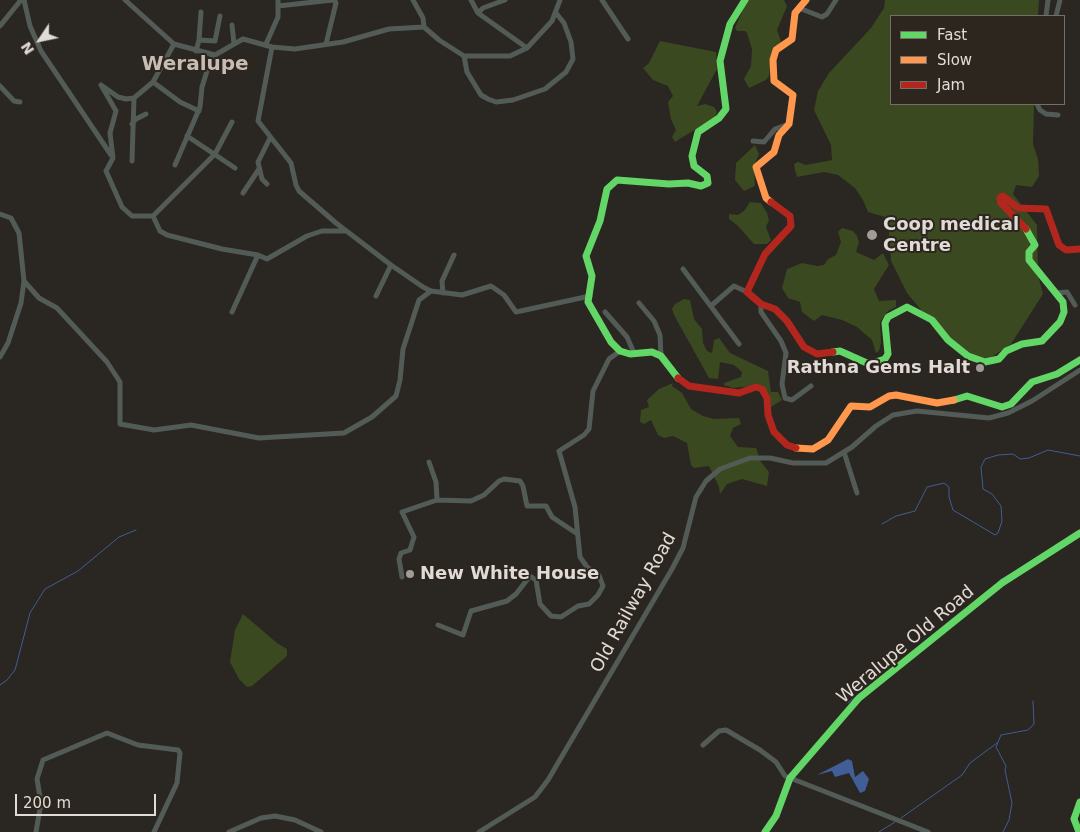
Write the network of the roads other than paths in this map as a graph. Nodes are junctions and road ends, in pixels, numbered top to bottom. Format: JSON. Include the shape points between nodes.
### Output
{"nodes":[{"id":1,"x":22,"y":0,"type":"edge"},
{"id":2,"x":125,"y":0,"type":"edge"},
{"id":3,"x":278,"y":0,"type":"edge"},
{"id":4,"x":413,"y":0,"type":"edge"},
{"id":5,"x":471,"y":0,"type":"edge"},
{"id":6,"x":505,"y":0,"type":"edge"},
{"id":7,"x":560,"y":0,"type":"edge"},
{"id":8,"x":602,"y":0,"type":"edge"},
{"id":9,"x":745,"y":0,"type":"edge"},
{"id":10,"x":806,"y":0,"type":"edge"},
{"id":11,"x":836,"y":0,"type":"edge"},
{"id":12,"x":1048,"y":0,"type":"edge"},
{"id":13,"x":1060,"y":0,"type":"edge"},
{"id":14,"x":335,"y":1,"type":"edge"},
{"id":15,"x":278,"y":6,"type":"junction"},
{"id":16,"x":799,"y":8,"type":"junction"},
{"id":17,"x":201,"y":12,"type":"dead end"},
{"id":18,"x":556,"y":12,"type":"junction"},
{"id":19,"x":478,"y":13,"type":"junction"},
{"id":20,"x":1046,"y":15,"type":"edge"},
{"id":21,"x":1056,"y":15,"type":"edge"},
{"id":22,"x":220,"y":16,"type":"dead end"},
{"id":23,"x":232,"y":25,"type":"dead end"},
{"id":24,"x":0,"y":26,"type":"edge"},
{"id":25,"x":424,"y":27,"type":"junction"},
{"id":26,"x":628,"y":39,"type":"dead end"},
{"id":27,"x":199,"y":40,"type":"junction"},
{"id":28,"x":174,"y":44,"type":"junction"},
{"id":29,"x":234,"y":44,"type":"junction"},
{"id":30,"x":266,"y":44,"type":"junction"},
{"id":31,"x":326,"y":44,"type":"junction"},
{"id":32,"x":272,"y":47,"type":"junction"},
{"id":33,"x":527,"y":48,"type":"junction"},
{"id":34,"x":196,"y":51,"type":"junction"},
{"id":35,"x":212,"y":55,"type":"junction"},
{"id":36,"x":464,"y":56,"type":"junction"},
{"id":37,"x":154,"y":82,"type":"junction"},
{"id":38,"x":0,"y":86,"type":"edge"},
{"id":39,"x":134,"y":98,"type":"junction"},
{"id":40,"x":20,"y":102,"type":"dead end"},
{"id":41,"x":1038,"y":105,"type":"edge"},
{"id":42,"x":198,"y":111,"type":"junction"},
{"id":43,"x":146,"y":114,"type":"dead end"},
{"id":44,"x":1058,"y":115,"type":"dead end"},
{"id":45,"x":232,"y":122,"type":"dead end"},
{"id":46,"x":132,"y":124,"type":"junction"},
{"id":47,"x":789,"y":124,"type":"junction"},
{"id":48,"x":187,"y":136,"type":"junction"},
{"id":49,"x":270,"y":138,"type":"junction"},
{"id":50,"x":753,"y":141,"type":"dead end"},
{"id":51,"x":215,"y":154,"type":"junction"},
{"id":52,"x":113,"y":158,"type":"junction"},
{"id":53,"x":132,"y":161,"type":"dead end"},
{"id":54,"x":175,"y":165,"type":"dead end"},
{"id":55,"x":235,"y":168,"type":"dead end"},
{"id":56,"x":258,"y":169,"type":"junction"},
{"id":57,"x":268,"y":184,"type":"dead end"},
{"id":58,"x":243,"y":193,"type":"dead end"},
{"id":59,"x":0,"y":214,"type":"edge"},
{"id":60,"x":153,"y":216,"type":"junction"},
{"id":61,"x":348,"y":231,"type":"junction"},
{"id":62,"x":1080,"y":249,"type":"edge"},
{"id":63,"x":258,"y":255,"type":"junction"},
{"id":64,"x":454,"y":255,"type":"dead end"},
{"id":65,"x":391,"y":265,"type":"junction"},
{"id":66,"x":683,"y":268,"type":"dead end"},
{"id":67,"x":24,"y":281,"type":"junction"},
{"id":68,"x":431,"y":291,"type":"junction"},
{"id":69,"x":748,"y":292,"type":"junction"},
{"id":70,"x":443,"y":293,"type":"junction"},
{"id":71,"x":1056,"y":293,"type":"junction"},
{"id":72,"x":376,"y":296,"type":"dead end"},
{"id":73,"x":590,"y":296,"type":"junction"},
{"id":74,"x":639,"y":302,"type":"dead end"},
{"id":75,"x":762,"y":304,"type":"junction"},
{"id":76,"x":1075,"y":304,"type":"dead end"},
{"id":77,"x":712,"y":305,"type":"junction"},
{"id":78,"x":232,"y":312,"type":"dead end"},
{"id":79,"x":605,"y":312,"type":"dead end"},
{"id":80,"x":739,"y":344,"type":"dead end"},
{"id":81,"x":620,"y":351,"type":"junction"},
{"id":82,"x":634,"y":353,"type":"junction"},
{"id":83,"x":661,"y":356,"type":"junction"},
{"id":84,"x":0,"y":357,"type":"edge"},
{"id":85,"x":1080,"y":360,"type":"edge"},
{"id":86,"x":1080,"y":370,"type":"edge"},
{"id":87,"x":811,"y":386,"type":"dead end"},
{"id":88,"x":844,"y":452,"type":"junction"},
{"id":89,"x":429,"y":462,"type":"dead end"},
{"id":90,"x":857,"y":493,"type":"dead end"},
{"id":91,"x":437,"y":500,"type":"junction"},
{"id":92,"x":576,"y":533,"type":"junction"},
{"id":93,"x":1080,"y":533,"type":"edge"},
{"id":94,"x":402,"y":577,"type":"dead end"},
{"id":95,"x":438,"y":624,"type":"dead end"},
{"id":96,"x":703,"y":745,"type":"dead end"},
{"id":97,"x":790,"y":778,"type":"junction"},
{"id":98,"x":1080,"y":802,"type":"edge"},
{"id":99,"x":36,"y":832,"type":"edge"},
{"id":100,"x":154,"y":832,"type":"edge"},
{"id":101,"x":229,"y":832,"type":"edge"},
{"id":102,"x":321,"y":832,"type":"edge"},
{"id":103,"x":479,"y":832,"type":"edge"},
{"id":104,"x":765,"y":832,"type":"edge"},
{"id":105,"x":928,"y":832,"type":"edge"},
{"id":106,"x":1079,"y":832,"type":"edge"}],
"edges":[{"from":1,"to":24,"type":"street"},
{"from":1,"to":52,"type":"street","via":[[41,51]]},
{"from":2,"to":28,"type":"street"},
{"from":3,"to":15,"type":"street"},
{"from":4,"to":25,"type":"street"},
{"from":5,"to":19,"type":"street"},
{"from":6,"to":19,"type":"street"},
{"from":7,"to":18,"type":"street"},
{"from":8,"to":26,"type":"street"},
{"from":9,"to":73,"type":"main road","via":[[730,24],[720,61],[726,110],[698,132],[692,156],[694,166],[707,176],[708,183],[701,186],[617,180],[611,184],[600,221],[587,248],[592,276]]},
{"from":10,"to":16,"type":"main road"},
{"from":11,"to":16,"type":"street","via":[[822,17]]},
{"from":12,"to":20,"type":"street"},
{"from":13,"to":21,"type":"street"},
{"from":14,"to":15,"type":"street"},
{"from":14,"to":31,"type":"street"},
{"from":15,"to":30,"type":"street","via":[[278,17]]},
{"from":16,"to":47,"type":"main road","via":[[792,20],[792,39],[776,50],[772,68],[774,81],[793,95]]},
{"from":17,"to":27,"type":"street"},
{"from":18,"to":33,"type":"street","via":[[552,21]]},
{"from":18,"to":36,"type":"street","via":[[571,42],[572,59],[566,72],[545,89],[513,100],[496,102],[488,99],[481,95],[467,72]]},
{"from":19,"to":33,"type":"street"},
{"from":22,"to":27,"type":"street","via":[[215,41]]},
{"from":23,"to":29,"type":"street"},
{"from":25,"to":31,"type":"street","via":[[389,29]]},
{"from":25,"to":36,"type":"street"},
{"from":27,"to":34,"type":"street"},
{"from":28,"to":34,"type":"street"},
{"from":28,"to":37,"type":"street"},
{"from":29,"to":30,"type":"street","via":[[242,39]]},
{"from":29,"to":35,"type":"street"},
{"from":30,"to":32,"type":"street"},
{"from":31,"to":32,"type":"street","via":[[295,49]]},
{"from":32,"to":49,"type":"street","via":[[258,120]]},
{"from":33,"to":36,"type":"street","via":[[510,56]]},
{"from":34,"to":35,"type":"street"},
{"from":35,"to":42,"type":"street"},
{"from":37,"to":39,"type":"street"},
{"from":37,"to":42,"type":"street"},
{"from":38,"to":40,"type":"street","via":[[14,101]]},
{"from":39,"to":46,"type":"street"},
{"from":39,"to":52,"type":"street","via":[[118,97],[101,85],[116,110],[110,133]]},
{"from":41,"to":44,"type":"street","via":[[1046,114]]},
{"from":42,"to":48,"type":"street"},
{"from":43,"to":46,"type":"street"},
{"from":45,"to":51,"type":"street"},
{"from":46,"to":53,"type":"street"},
{"from":47,"to":50,"type":"street","via":[[779,126],[764,142]]},
{"from":47,"to":69,"type":"main road","via":[[779,135],[774,152],[756,167],[766,198],[790,216],[791,226],[765,254]]},
{"from":48,"to":51,"type":"street"},
{"from":48,"to":54,"type":"street"},
{"from":49,"to":56,"type":"street","via":[[261,153]]},
{"from":49,"to":61,"type":"street","via":[[291,163],[299,192]]},
{"from":51,"to":55,"type":"street"},
{"from":51,"to":60,"type":"street"},
{"from":52,"to":60,"type":"street","via":[[106,171],[122,207],[132,216]]},
{"from":56,"to":57,"type":"street"},
{"from":56,"to":58,"type":"street"},
{"from":59,"to":67,"type":"street","via":[[11,218],[19,233]]},
{"from":60,"to":63,"type":"street","via":[[160,232],[168,235]]},
{"from":61,"to":63,"type":"street","via":[[322,231],[293,243],[270,258]]},
{"from":61,"to":65,"type":"street"},
{"from":62,"to":71,"type":"main road","via":[[1066,250],[1059,245],[1046,209],[1018,208],[1003,196],[1000,198],[1001,203],[1030,232],[1035,245],[1029,252],[1029,260]]},
{"from":63,"to":78,"type":"street"},
{"from":64,"to":70,"type":"street","via":[[442,281]]},
{"from":65,"to":68,"type":"street"},
{"from":65,"to":72,"type":"street"},
{"from":66,"to":77,"type":"street"},
{"from":67,"to":68,"type":"street","via":[[39,298],[57,308],[107,362],[120,382],[120,424],[154,430],[191,425],[259,438],[344,433],[372,417],[396,396],[403,349],[419,300]]},
{"from":67,"to":84,"type":"street","via":[[21,303]]},
{"from":68,"to":70,"type":"street"},
{"from":69,"to":75,"type":"main road"},
{"from":69,"to":77,"type":"street","via":[[734,286]]},
{"from":70,"to":73,"type":"street","via":[[462,295],[491,286],[504,295],[516,312]]},
{"from":71,"to":75,"type":"main road","via":[[1063,302],[1064,312],[1060,322],[1042,341],[1022,344],[999,359],[984,362],[968,356],[948,340],[932,320],[907,306],[888,317],[885,323],[888,354],[870,364],[840,351],[810,352],[775,309]]},
{"from":71,"to":76,"type":"street","via":[[1067,292]]},
{"from":73,"to":81,"type":"main road","via":[[591,310]]},
{"from":74,"to":83,"type":"street","via":[[660,334]]},
{"from":75,"to":87,"type":"street","via":[[761,312],[786,353],[782,384],[785,398],[792,400]]},
{"from":77,"to":80,"type":"street"},
{"from":79,"to":82,"type":"street","via":[[627,337]]},
{"from":81,"to":82,"type":"main road"},
{"from":81,"to":92,"type":"street","via":[[609,359],[593,391],[589,429],[559,450],[575,507]]},
{"from":82,"to":83,"type":"main road","via":[[652,352]]},
{"from":83,"to":85,"type":"main road","via":[[689,386],[739,393],[756,387],[762,389],[774,432],[787,445],[802,450],[814,449],[828,440],[851,406],[870,407],[896,395],[937,403],[967,396],[1002,406],[1011,404],[1032,382],[1057,374]]},
{"from":86,"to":88,"type":"street","name":"Old Railway Road","via":[[1032,401],[989,418],[917,411],[893,415]]},
{"from":88,"to":90,"type":"street"},
{"from":88,"to":103,"type":"street","name":"Old Railway Road","via":[[826,463],[750,458],[720,469],[706,481],[696,497],[683,548],[672,569],[548,780],[534,796]]},
{"from":89,"to":91,"type":"street","via":[[436,482]]},
{"from":91,"to":92,"type":"street","via":[[472,501],[499,481],[520,481],[527,506],[546,506],[552,517]]},
{"from":91,"to":94,"type":"street","via":[[402,512],[414,537],[410,550],[401,553],[399,559]]},
{"from":92,"to":95,"type":"street","via":[[580,557],[600,575],[603,586],[589,604],[578,606],[561,617],[551,616],[540,604],[536,580],[530,576],[507,601],[471,611],[463,635]]},
{"from":93,"to":97,"type":"main road","name":"Weralupe Old Road","via":[[1002,583],[860,698]]},
{"from":96,"to":97,"type":"street","via":[[719,731],[726,730],[760,750]]},
{"from":97,"to":104,"type":"main road","name":"Weralupe Old Road","via":[[784,800]]},
{"from":97,"to":105,"type":"street"},
{"from":98,"to":106,"type":"main road","via":[[1074,819]]},
{"from":99,"to":100,"type":"street","via":[[41,803],[37,779],[43,760],[107,733],[138,745],[178,750],[180,753],[177,783]]},
{"from":101,"to":102,"type":"street","via":[[275,816],[295,820]]}]}
